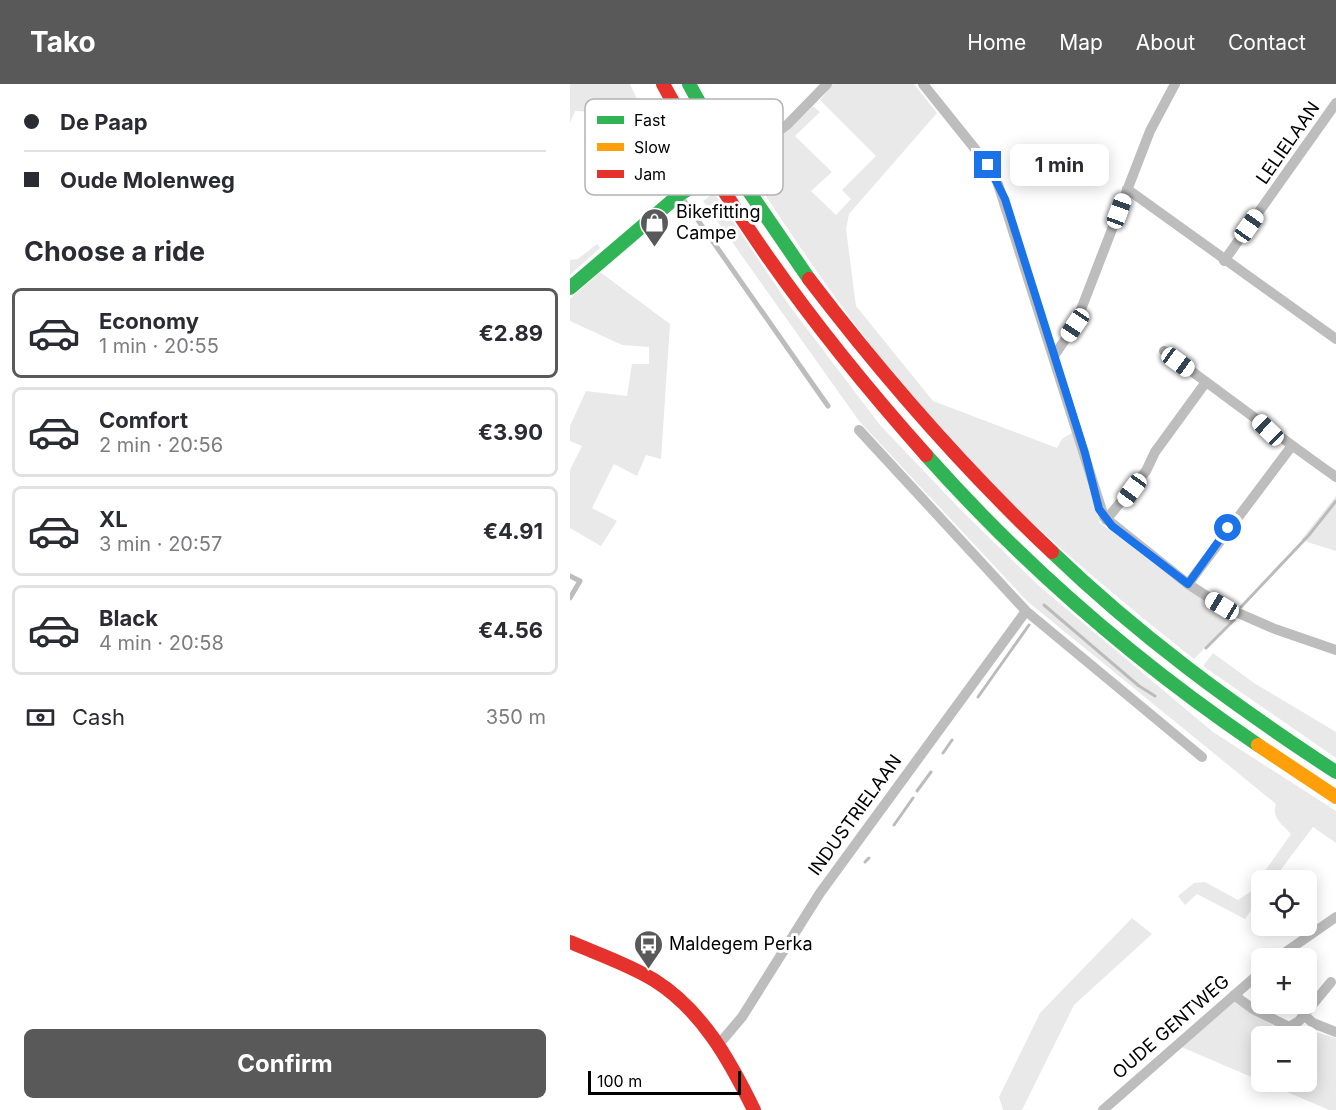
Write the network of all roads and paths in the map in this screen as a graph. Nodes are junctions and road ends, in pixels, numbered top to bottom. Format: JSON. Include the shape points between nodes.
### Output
{"nodes":[{"id":1,"x":663,"y":84,"type":"edge"},
{"id":2,"x":689,"y":84,"type":"edge"},
{"id":3,"x":827,"y":84,"type":"edge"},
{"id":4,"x":923,"y":84,"type":"edge"},
{"id":5,"x":1176,"y":84,"type":"edge"},
{"id":6,"x":671,"y":99,"type":"edge"},
{"id":7,"x":697,"y":99,"type":"edge"},
{"id":8,"x":1336,"y":104,"type":"edge"},
{"id":9,"x":783,"y":128,"type":"edge"},
{"id":10,"x":1127,"y":189,"type":"junction"},
{"id":11,"x":679,"y":195,"type":"edge"},
{"id":12,"x":681,"y":195,"type":"edge"},
{"id":13,"x":730,"y":195,"type":"edge"},
{"id":14,"x":753,"y":195,"type":"edge"},
{"id":15,"x":1224,"y":261,"type":"junction"},
{"id":16,"x":570,"y":288,"type":"edge"},
{"id":17,"x":1336,"y":339,"type":"edge"},
{"id":18,"x":1164,"y":351,"type":"dead end"},
{"id":19,"x":1054,"y":356,"type":"junction"},
{"id":20,"x":1206,"y":382,"type":"junction"},
{"id":21,"x":828,"y":406,"type":"dead end"},
{"id":22,"x":859,"y":430,"type":"dead end"},
{"id":23,"x":1291,"y":447,"type":"junction"},
{"id":24,"x":1336,"y":477,"type":"edge"},
{"id":25,"x":1107,"y":520,"type":"junction"},
{"id":26,"x":570,"y":576,"type":"edge"},
{"id":27,"x":1188,"y":584,"type":"junction"},
{"id":28,"x":570,"y":598,"type":"edge"},
{"id":29,"x":1026,"y":611,"type":"junction"},
{"id":30,"x":1336,"y":650,"type":"edge"},
{"id":31,"x":1202,"y":756,"type":"dead end"},
{"id":32,"x":1336,"y":772,"type":"edge"},
{"id":33,"x":1336,"y":797,"type":"edge"},
{"id":34,"x":1336,"y":917,"type":"edge"},
{"id":35,"x":570,"y":942,"type":"edge"},
{"id":36,"x":1291,"y":948,"type":"edge"},
{"id":37,"x":1251,"y":980,"type":"edge"},
{"id":38,"x":1331,"y":982,"type":"dead end"},
{"id":39,"x":1234,"y":995,"type":"junction"},
{"id":40,"x":1304,"y":1015,"type":"junction"},
{"id":41,"x":1336,"y":1032,"type":"edge"},
{"id":42,"x":720,"y":1043,"type":"junction"},
{"id":43,"x":754,"y":1110,"type":"edge"},
{"id":44,"x":1103,"y":1110,"type":"edge"}],
"edges":[{"from":1,"to":6,"type":"main road"},
{"from":2,"to":7,"type":"main road"},
{"from":3,"to":9,"type":"street"},
{"from":4,"to":19,"type":"street","via":[[982,156],[997,181]]},
{"from":5,"to":10,"type":"street","via":[[1150,131]]},
{"from":8,"to":15,"type":"street","name":"LELIELAAN"},
{"from":10,"to":15,"type":"street"},
{"from":10,"to":19,"type":"street","via":[[1075,325]]},
{"from":11,"to":16,"type":"main road"},
{"from":12,"to":21,"type":"lane"},
{"from":13,"to":33,"type":"main road","via":[[827,337],[896,421],[978,510],[1049,579],[1175,685]]},
{"from":14,"to":32,"type":"main road","via":[[801,268],[862,348],[992,495],[1133,625],[1229,701]]},
{"from":15,"to":17,"type":"street"},
{"from":18,"to":20,"type":"street"},
{"from":19,"to":25,"type":"street","via":[[1099,509]]},
{"from":20,"to":23,"type":"street"},
{"from":20,"to":25,"type":"street","via":[[1155,452],[1146,471]]},
{"from":22,"to":29,"type":"street"},
{"from":23,"to":24,"type":"street"},
{"from":23,"to":27,"type":"street"},
{"from":25,"to":27,"type":"street"},
{"from":26,"to":28,"type":"lane","via":[[580,581]]},
{"from":27,"to":30,"type":"street","via":[[1233,612]]},
{"from":29,"to":31,"type":"street"},
{"from":29,"to":42,"type":"street","name":"INDUSTRIELAAN","via":[[820,893],[742,1017]]},
{"from":34,"to":36,"type":"street"},
{"from":35,"to":42,"type":"main road","via":[[653,980],[690,1008]]},
{"from":37,"to":39,"type":"street","name":"OUDE GENTWEG"},
{"from":38,"to":40,"type":"street"},
{"from":39,"to":40,"type":"street","via":[[1284,1026],[1294,1025]]},
{"from":39,"to":44,"type":"street","name":"OUDE GENTWEG"},
{"from":40,"to":41,"type":"street"},
{"from":42,"to":43,"type":"main road"}]}
